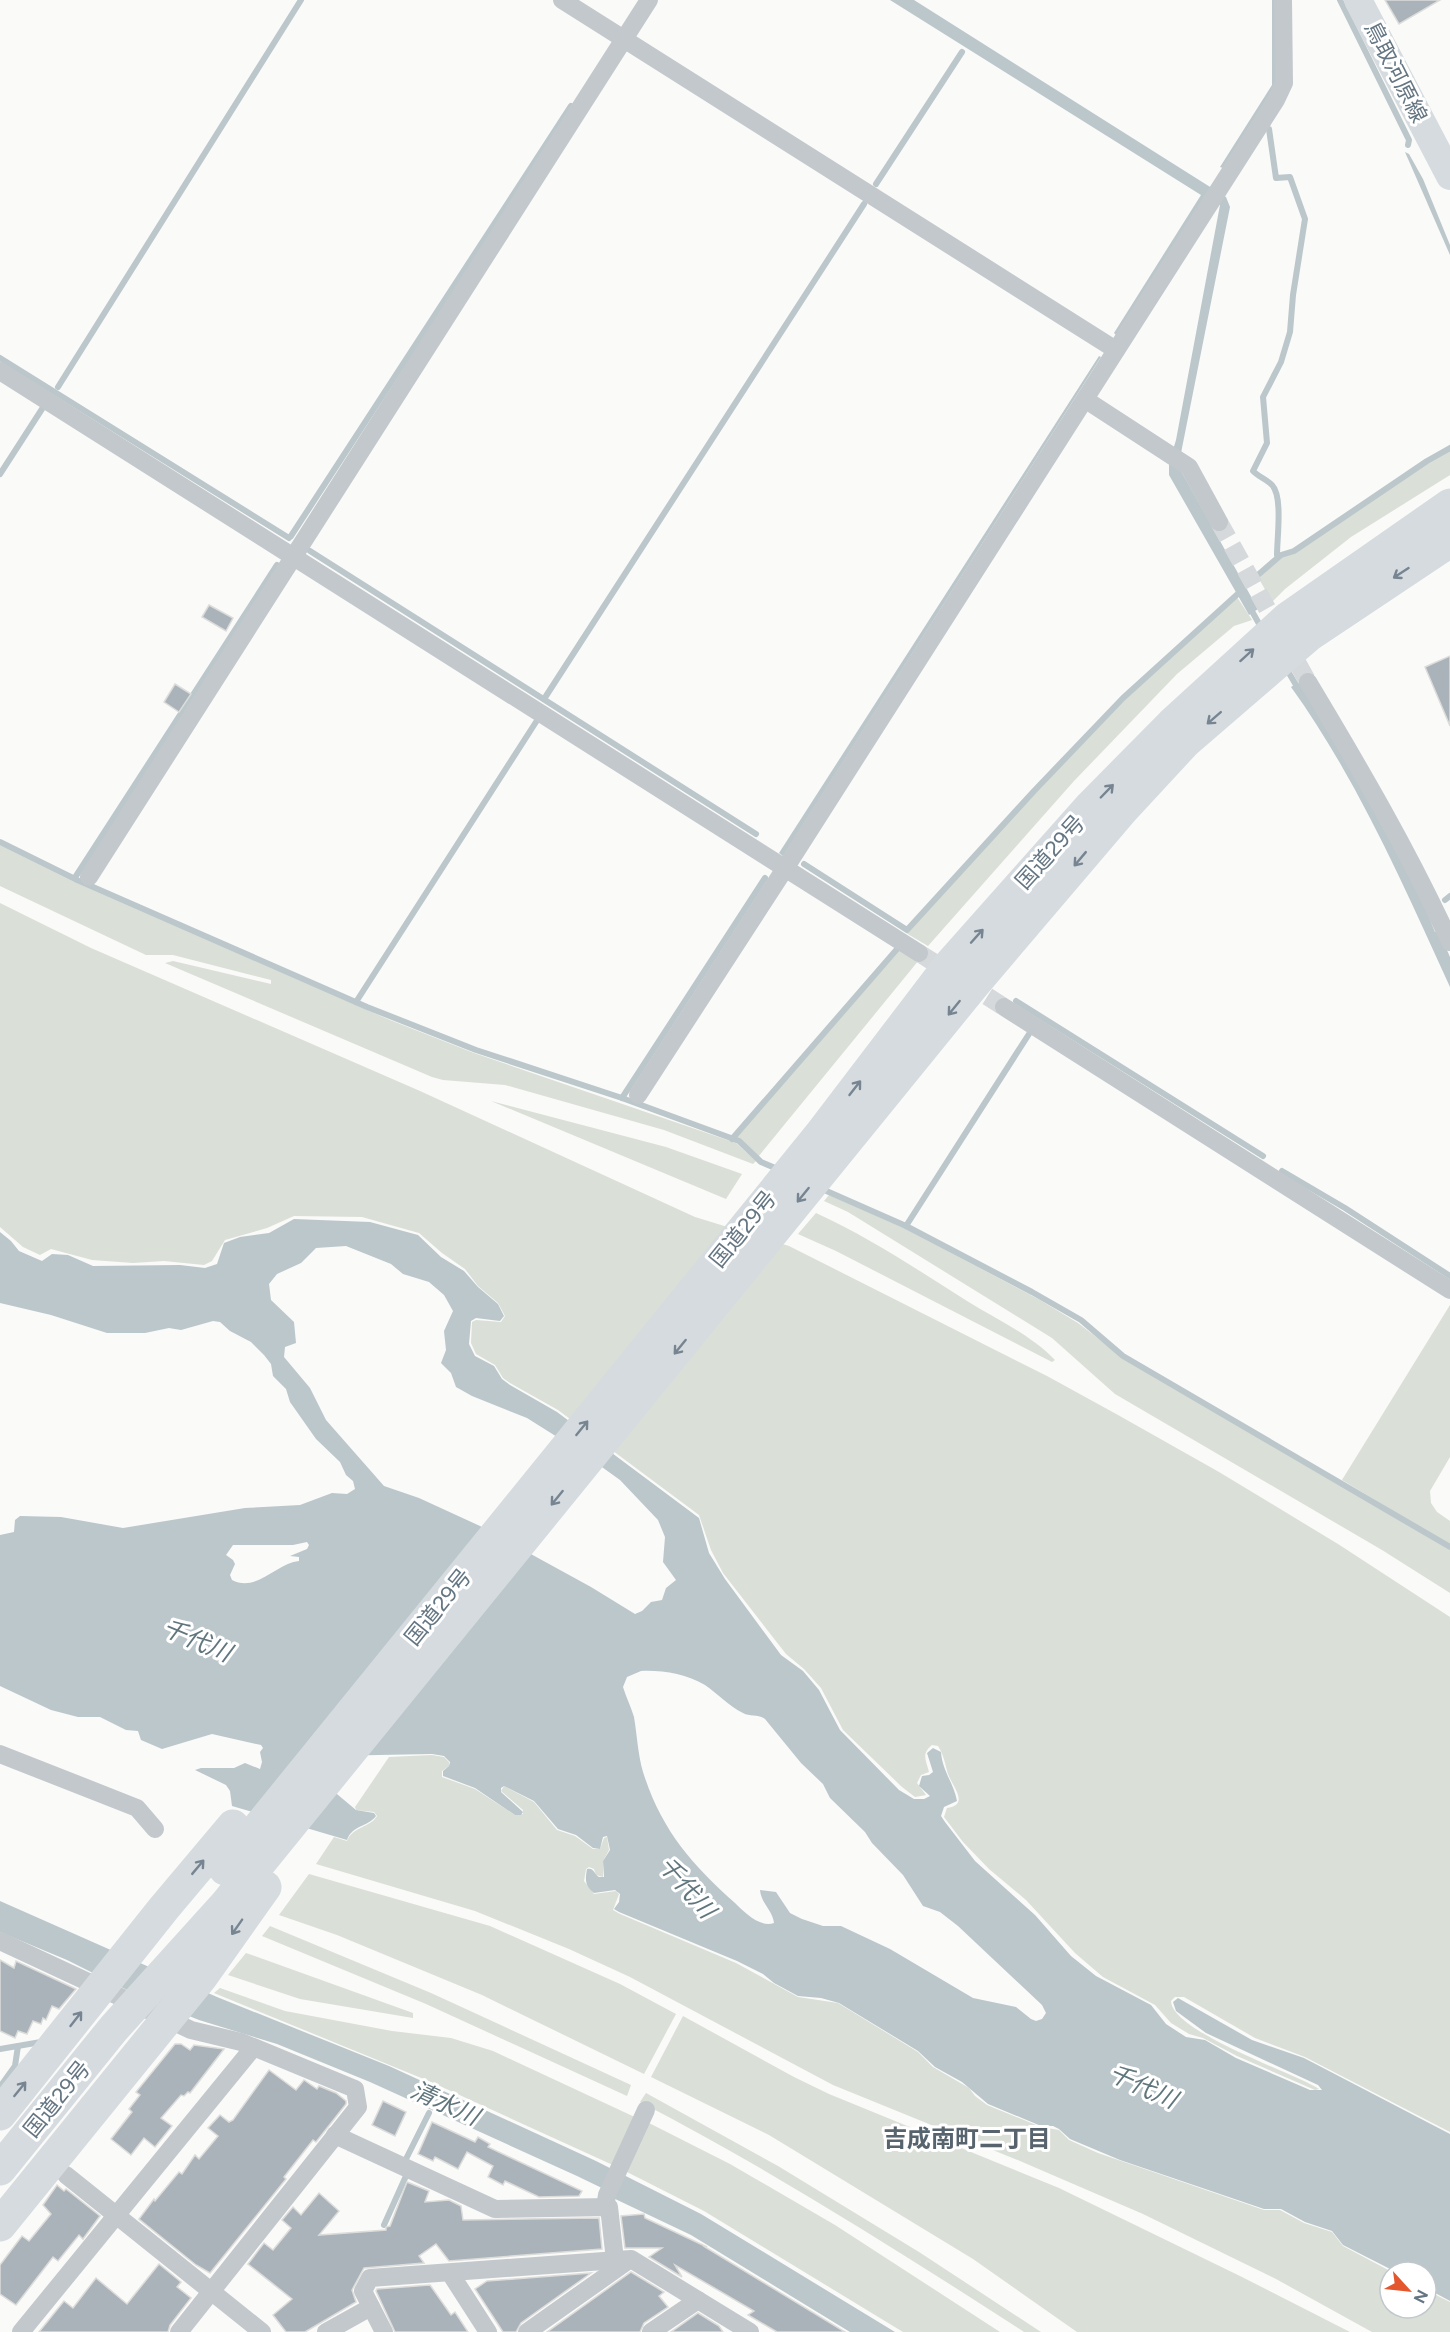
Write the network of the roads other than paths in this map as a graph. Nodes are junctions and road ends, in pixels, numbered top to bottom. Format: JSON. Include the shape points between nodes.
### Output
{"nodes":[{"id":1,"x":562,"y":0,"type":"edge"},
{"id":2,"x":649,"y":0,"type":"edge"},
{"id":3,"x":1283,"y":0,"type":"edge"},
{"id":4,"x":1358,"y":0,"type":"edge"},
{"id":5,"x":624,"y":39,"type":"junction"},
{"id":6,"x":1450,"y":176,"type":"edge"},
{"id":7,"x":1116,"y":350,"type":"junction"},
{"id":8,"x":0,"y":371,"type":"edge"},
{"id":9,"x":1086,"y":400,"type":"junction"},
{"id":10,"x":1450,"y":505,"type":"edge"},
{"id":11,"x":1218,"y":522,"type":"tunnel mouth"},
{"id":12,"x":1450,"y":541,"type":"edge"},
{"id":13,"x":292,"y":555,"type":"junction"},
{"id":14,"x":1308,"y":682,"type":"tunnel mouth"},
{"id":15,"x":786,"y":867,"type":"junction"},
{"id":16,"x":89,"y":877,"type":"dead end"},
{"id":17,"x":1450,"y":942,"type":"edge"},
{"id":18,"x":919,"y":953,"type":"tunnel mouth"},
{"id":19,"x":1004,"y":1006,"type":"tunnel mouth"},
{"id":20,"x":638,"y":1095,"type":"dead end"},
{"id":21,"x":830,"y":1142,"type":"junction"},
{"id":22,"x":1450,"y":1290,"type":"edge"},
{"id":23,"x":545,"y":1473,"type":"junction"},
{"id":24,"x":428,"y":1656,"type":"junction"},
{"id":25,"x":0,"y":1754,"type":"edge"},
{"id":26,"x":154,"y":1829,"type":"dead end"},
{"id":27,"x":0,"y":1941,"type":"edge"},
{"id":28,"x":122,"y":2034,"type":"junction"},
{"id":29,"x":253,"y":2048,"type":"junction"},
{"id":30,"x":646,"y":2110,"type":"dead end"},
{"id":31,"x":0,"y":2114,"type":"edge"},
{"id":32,"x":335,"y":2135,"type":"junction"},
{"id":33,"x":60,"y":2167,"type":"junction"},
{"id":34,"x":0,"y":2169,"type":"edge"},
{"id":35,"x":0,"y":2197,"type":"edge"},
{"id":36,"x":606,"y":2201,"type":"junction"},
{"id":37,"x":116,"y":2215,"type":"junction"},
{"id":38,"x":0,"y":2225,"type":"edge"},
{"id":39,"x":623,"y":2260,"type":"junction"},
{"id":40,"x":450,"y":2273,"type":"junction"},
{"id":41,"x":211,"y":2291,"type":"junction"},
{"id":42,"x":698,"y":2301,"type":"junction"},
{"id":43,"x":371,"y":2307,"type":"junction"},
{"id":44,"x":28,"y":2330,"type":"edge"},
{"id":45,"x":179,"y":2332,"type":"edge"},
{"id":46,"x":262,"y":2332,"type":"edge"},
{"id":47,"x":326,"y":2332,"type":"edge"},
{"id":48,"x":384,"y":2332,"type":"edge"},
{"id":49,"x":488,"y":2332,"type":"edge"},
{"id":50,"x":527,"y":2332,"type":"edge"},
{"id":51,"x":651,"y":2332,"type":"edge"},
{"id":52,"x":750,"y":2332,"type":"edge"}],
"edges":[{"from":1,"to":5,"type":"street"},
{"from":2,"to":5,"type":"street"},
{"from":3,"to":7,"type":"street","via":[[1284,83],[1276,100]]},
{"from":4,"to":6,"type":"main road","name":"鳥取河原線"},
{"from":5,"to":7,"type":"street"},
{"from":5,"to":13,"type":"street"},
{"from":7,"to":9,"type":"street"},
{"from":8,"to":13,"type":"street"},
{"from":9,"to":11,"type":"street","via":[[1189,467]]},
{"from":9,"to":15,"type":"street"},
{"from":21,"to":10,"type":"highway","name":"国道29号","one_way":true,"via":[[948,967],[1091,806],[1172,724],[1288,618]]},
{"from":12,"to":21,"type":"highway","name":"国道29号","one_way":true,"via":[[1309,635],[1185,742]]},
{"from":13,"to":15,"type":"street"},
{"from":13,"to":16,"type":"street"},
{"from":14,"to":17,"type":"street","via":[[1374,792]]},
{"from":15,"to":18,"type":"street"},
{"from":15,"to":20,"type":"street"},
{"from":19,"to":22,"type":"street"},
{"from":23,"to":21,"type":"highway","name":"国道29号","one_way":true},
{"from":21,"to":24,"type":"highway","name":"国道29号","one_way":true},
{"from":23,"to":28,"type":"highway","name":"国道29号","via":[[212,1885]]},
{"from":31,"to":23,"type":"highway","one_way":true,"via":[[164,1908],[511,1495]]},
{"from":24,"to":28,"type":"highway","name":"国道29号"},
{"from":24,"to":33,"type":"highway","one_way":true,"via":[[202,1977]]},
{"from":25,"to":26,"type":"street","via":[[136,1808]]},
{"from":27,"to":29,"type":"street","via":[[191,2030]]},
{"from":28,"to":34,"type":"highway","name":"国道29号"},
{"from":28,"to":35,"type":"highway"},
{"from":29,"to":32,"type":"street","via":[[355,2089],[358,2107]]},
{"from":29,"to":37,"type":"street"},
{"from":30,"to":36,"type":"street"},
{"from":32,"to":36,"type":"street","via":[[495,2209]]},
{"from":32,"to":41,"type":"street"},
{"from":33,"to":37,"type":"street"},
{"from":33,"to":38,"type":"highway"},
{"from":36,"to":39,"type":"street"},
{"from":37,"to":41,"type":"street"},
{"from":37,"to":44,"type":"street"},
{"from":39,"to":40,"type":"street"},
{"from":39,"to":42,"type":"street"},
{"from":39,"to":50,"type":"street"},
{"from":40,"to":43,"type":"street","via":[[370,2278],[363,2291]]},
{"from":40,"to":49,"type":"street"},
{"from":41,"to":45,"type":"street"},
{"from":41,"to":46,"type":"street"},
{"from":42,"to":51,"type":"street"},
{"from":42,"to":52,"type":"street"},
{"from":43,"to":47,"type":"street"},
{"from":43,"to":48,"type":"street"}]}
